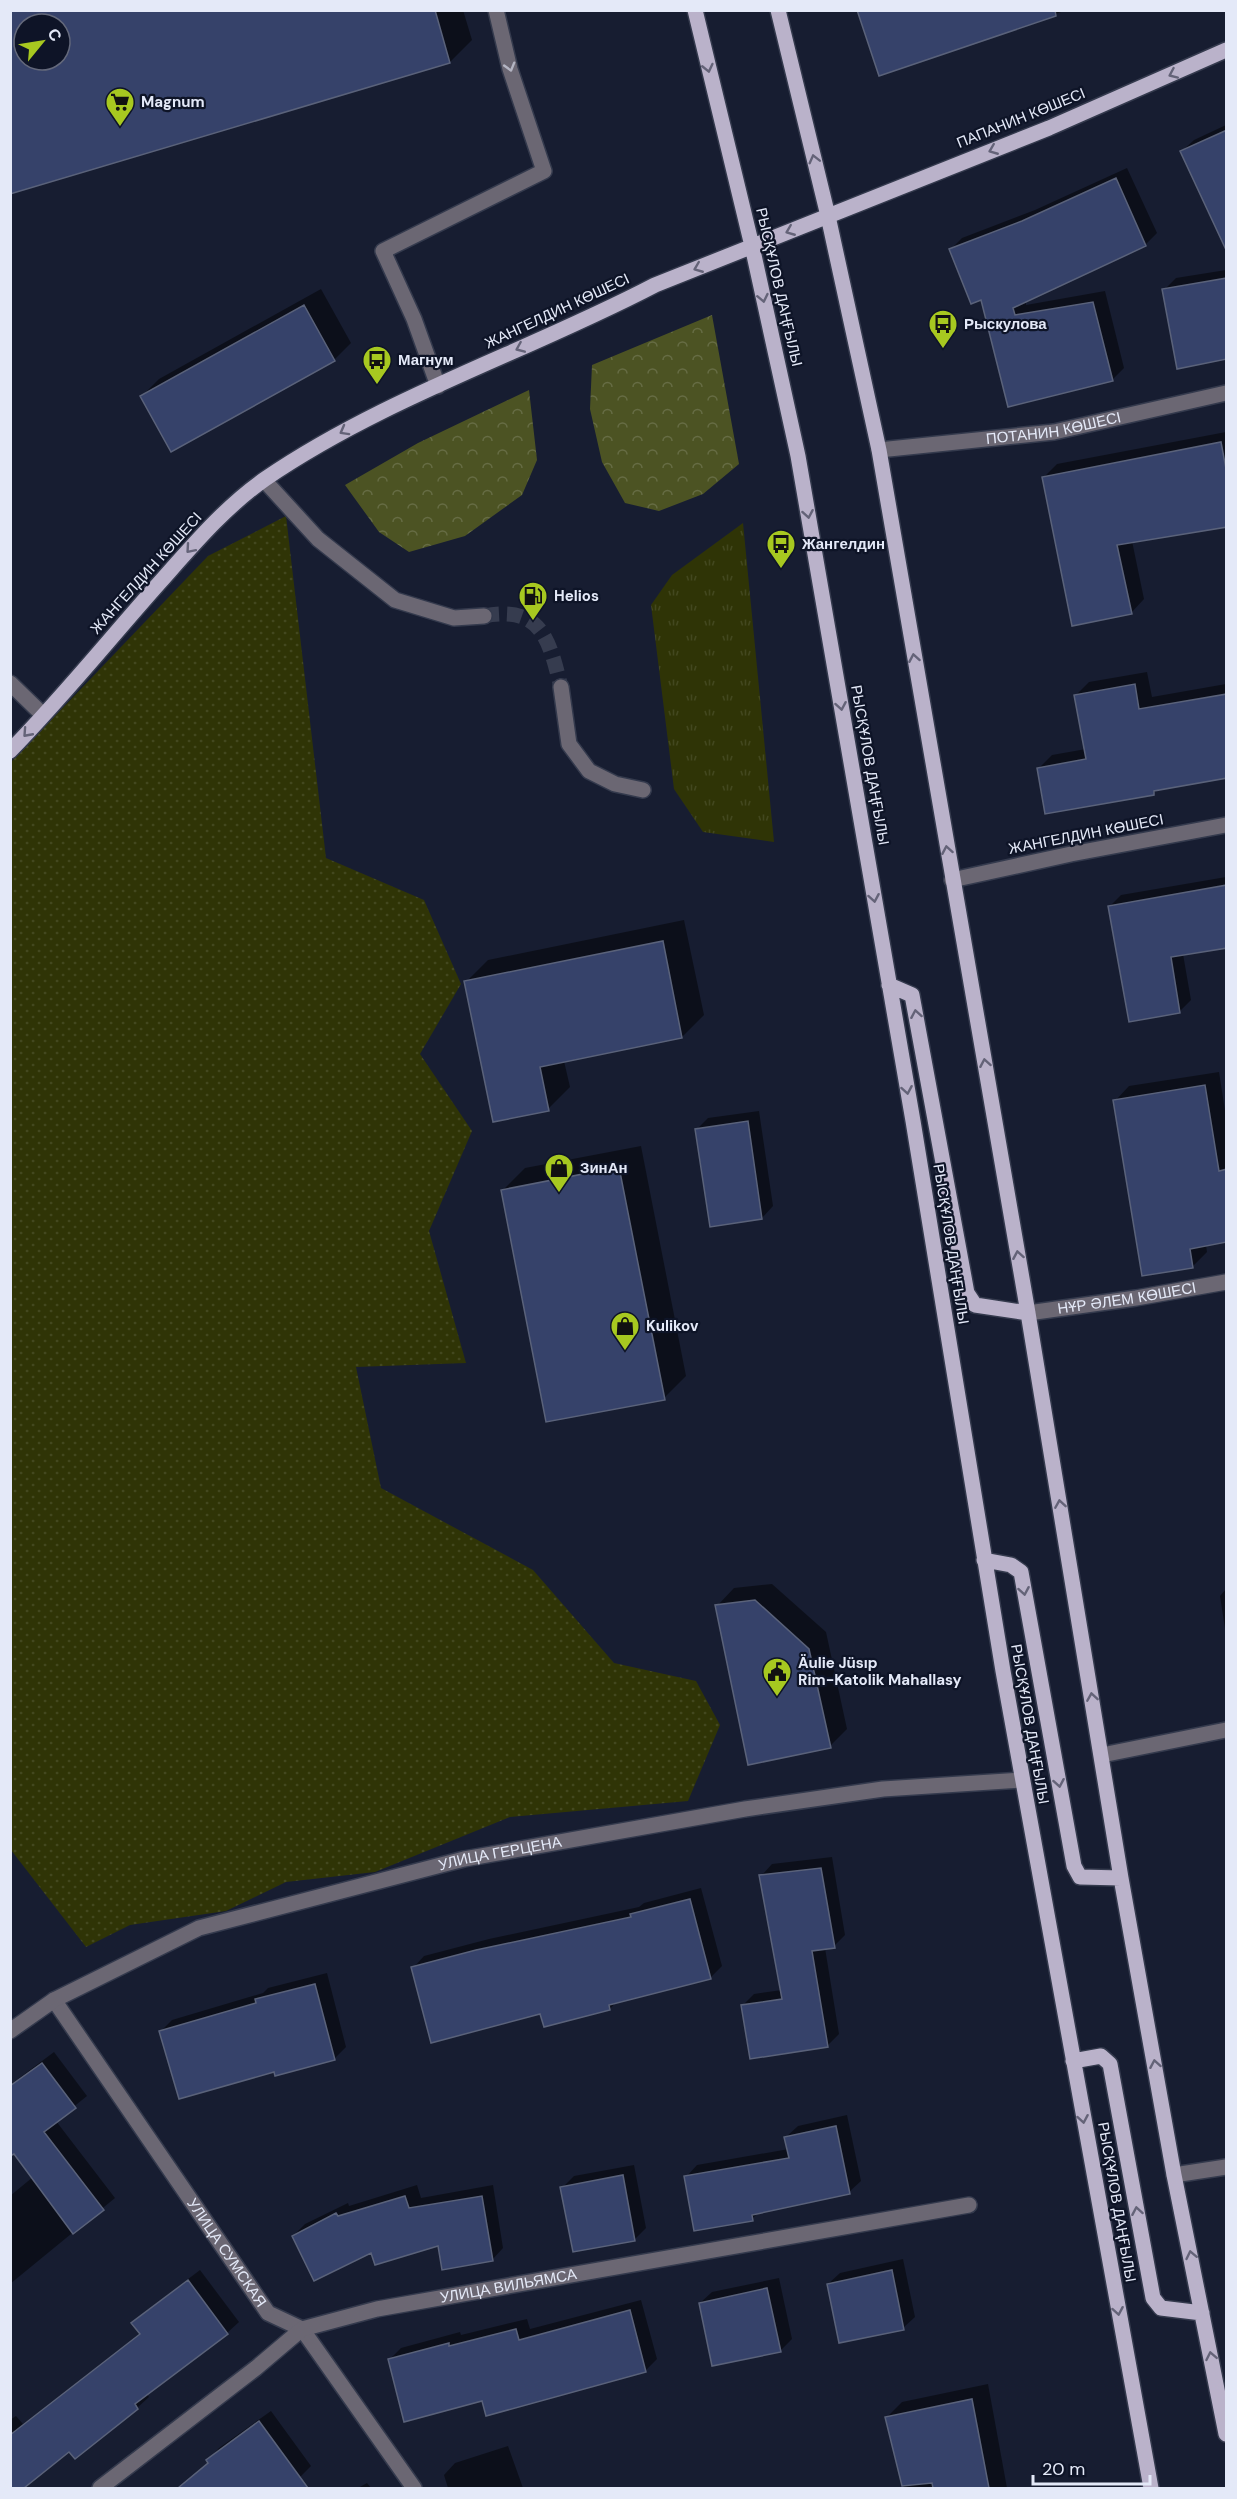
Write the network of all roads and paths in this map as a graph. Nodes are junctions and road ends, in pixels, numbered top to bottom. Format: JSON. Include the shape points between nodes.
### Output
{"nodes":[{"id":1,"x":496,"y":10,"type":"edge"},
{"id":2,"x":695,"y":10,"type":"edge"},
{"id":3,"x":778,"y":10,"type":"edge"},
{"id":4,"x":1227,"y":50,"type":"edge"},
{"id":5,"x":828,"y":216,"type":"junction"},
{"id":6,"x":752,"y":246,"type":"junction"},
{"id":7,"x":438,"y":386,"type":"junction"},
{"id":8,"x":1227,"y":393,"type":"edge"},
{"id":9,"x":879,"y":450,"type":"junction"},
{"id":10,"x":264,"y":480,"type":"junction"},
{"id":11,"x":484,"y":616,"type":"tunnel mouth"},
{"id":12,"x":10,"y":683,"type":"edge"},
{"id":13,"x":561,"y":687,"type":"tunnel mouth"},
{"id":14,"x":43,"y":714,"type":"junction"},
{"id":15,"x":10,"y":751,"type":"edge"},
{"id":16,"x":643,"y":790,"type":"dead end"},
{"id":17,"x":1227,"y":825,"type":"edge"},
{"id":18,"x":952,"y":880,"type":"junction"},
{"id":19,"x":890,"y":985,"type":"junction"},
{"id":20,"x":1227,"y":1282,"type":"edge"},
{"id":21,"x":1028,"y":1313,"type":"junction"},
{"id":22,"x":984,"y":1560,"type":"junction"},
{"id":23,"x":1227,"y":1730,"type":"edge"},
{"id":24,"x":1102,"y":1755,"type":"junction"},
{"id":25,"x":1022,"y":1780,"type":"junction"},
{"id":26,"x":1121,"y":1878,"type":"junction"},
{"id":27,"x":54,"y":2000,"type":"junction"},
{"id":28,"x":10,"y":2031,"type":"edge"},
{"id":29,"x":1073,"y":2061,"type":"junction"},
{"id":30,"x":1227,"y":2167,"type":"edge"},
{"id":31,"x":1174,"y":2175,"type":"junction"},
{"id":32,"x":969,"y":2205,"type":"dead end"},
{"id":33,"x":1202,"y":2313,"type":"junction"},
{"id":34,"x":302,"y":2329,"type":"junction"},
{"id":35,"x":1227,"y":2434,"type":"edge"},
{"id":36,"x":100,"y":2488,"type":"edge"},
{"id":37,"x":414,"y":2488,"type":"edge"},
{"id":38,"x":1151,"y":2488,"type":"edge"}],
"edges":[{"from":1,"to":7,"type":"street","one_way":true,"via":[[510,69],[544,171],[383,251],[414,319]]},
{"from":2,"to":6,"type":"main road","name":"РЫСҚҰЛОВ ДАҢҒЫЛЫ","one_way":true},
{"from":5,"to":3,"type":"main road","one_way":true},
{"from":4,"to":5,"type":"main road","name":"ПАПАНИН КӨШЕСІ","one_way":true,"via":[[1049,128]]},
{"from":5,"to":6,"type":"main road","name":"ПАПАНИН КӨШЕСІ","one_way":true},
{"from":5,"to":9,"type":"main road"},
{"from":6,"to":7,"type":"main road","name":"ЖАНГЕЛДИН КӨШЕСІ","one_way":true,"via":[[655,285]]},
{"from":6,"to":19,"type":"main road","name":"РЫСҚҰЛОВ ДАҢҒЫЛЫ","one_way":true,"via":[[798,456]]},
{"from":7,"to":10,"type":"main road","name":"ЖАНГЕЛДИН КӨШЕСІ","one_way":true,"via":[[344,430]]},
{"from":8,"to":9,"type":"street","name":"ПОТАНИН КӨШЕСІ","via":[[1053,432]]},
{"from":18,"to":9,"type":"main road","one_way":true},
{"from":10,"to":11,"type":"street","via":[[318,539],[395,600],[454,618]]},
{"from":10,"to":14,"type":"main road","name":"ЖАНГЕЛДИН КӨШЕСІ","one_way":true,"via":[[207,529]]},
{"from":12,"to":14,"type":"street"},
{"from":13,"to":16,"type":"street","via":[[569,744],[589,771],[615,784]]},
{"from":14,"to":15,"type":"main road","name":"ЖАНГЕЛДИН КӨШЕСІ","one_way":true},
{"from":17,"to":18,"type":"street","name":"ЖАНГЕЛДИН КӨШЕСІ"},
{"from":21,"to":18,"type":"main road","one_way":true},
{"from":21,"to":19,"type":"main road","one_way":true,"via":[[975,1305],[967,1293],[912,995]]},
{"from":19,"to":22,"type":"main road","name":"РЫСҚҰЛОВ ДАҢҒЫЛЫ","one_way":true},
{"from":20,"to":21,"type":"street","name":"НҰР ӘЛЕМ КӨШЕСІ"},
{"from":24,"to":21,"type":"main road","one_way":true},
{"from":22,"to":25,"type":"main road","name":"РЫСҚҰЛОВ ДАҢҒЫЛЫ"},
{"from":22,"to":26,"type":"main road","one_way":true,"via":[[1011,1565],[1021,1572],[1074,1866],[1080,1877]]},
{"from":23,"to":24,"type":"street"},
{"from":24,"to":26,"type":"main road"},
{"from":25,"to":27,"type":"street","name":"УЛИЦА ГЕРЦЕНА","via":[[883,1789],[768,1805],[464,1859],[200,1928]]},
{"from":25,"to":29,"type":"main road","name":"РЫСҚҰЛОВ ДАҢҒЫЛЫ"},
{"from":31,"to":26,"type":"main road","one_way":true},
{"from":27,"to":28,"type":"street","name":"УЛИЦА ГЕРЦЕНА"},
{"from":27,"to":34,"type":"street","name":"УЛИЦА СУМСКАЯ","via":[[268,2313]]},
{"from":33,"to":29,"type":"main road","one_way":true,"via":[[1161,2308],[1153,2298],[1110,2064],[1101,2056]]},
{"from":29,"to":38,"type":"main road","name":"РЫСҚҰЛОВ ДАҢҒЫЛЫ","one_way":true},
{"from":30,"to":31,"type":"street"},
{"from":33,"to":31,"type":"main road","one_way":true},
{"from":32,"to":34,"type":"street","name":"УЛИЦА ВИЛЬЯМСА","via":[[378,2309]]},
{"from":35,"to":33,"type":"main road","one_way":true},
{"from":34,"to":36,"type":"street","name":"УЛИЦА ВИЛЬЯМСА"},
{"from":34,"to":37,"type":"street","name":"УЛИЦА СУМСКАЯ"}]}
